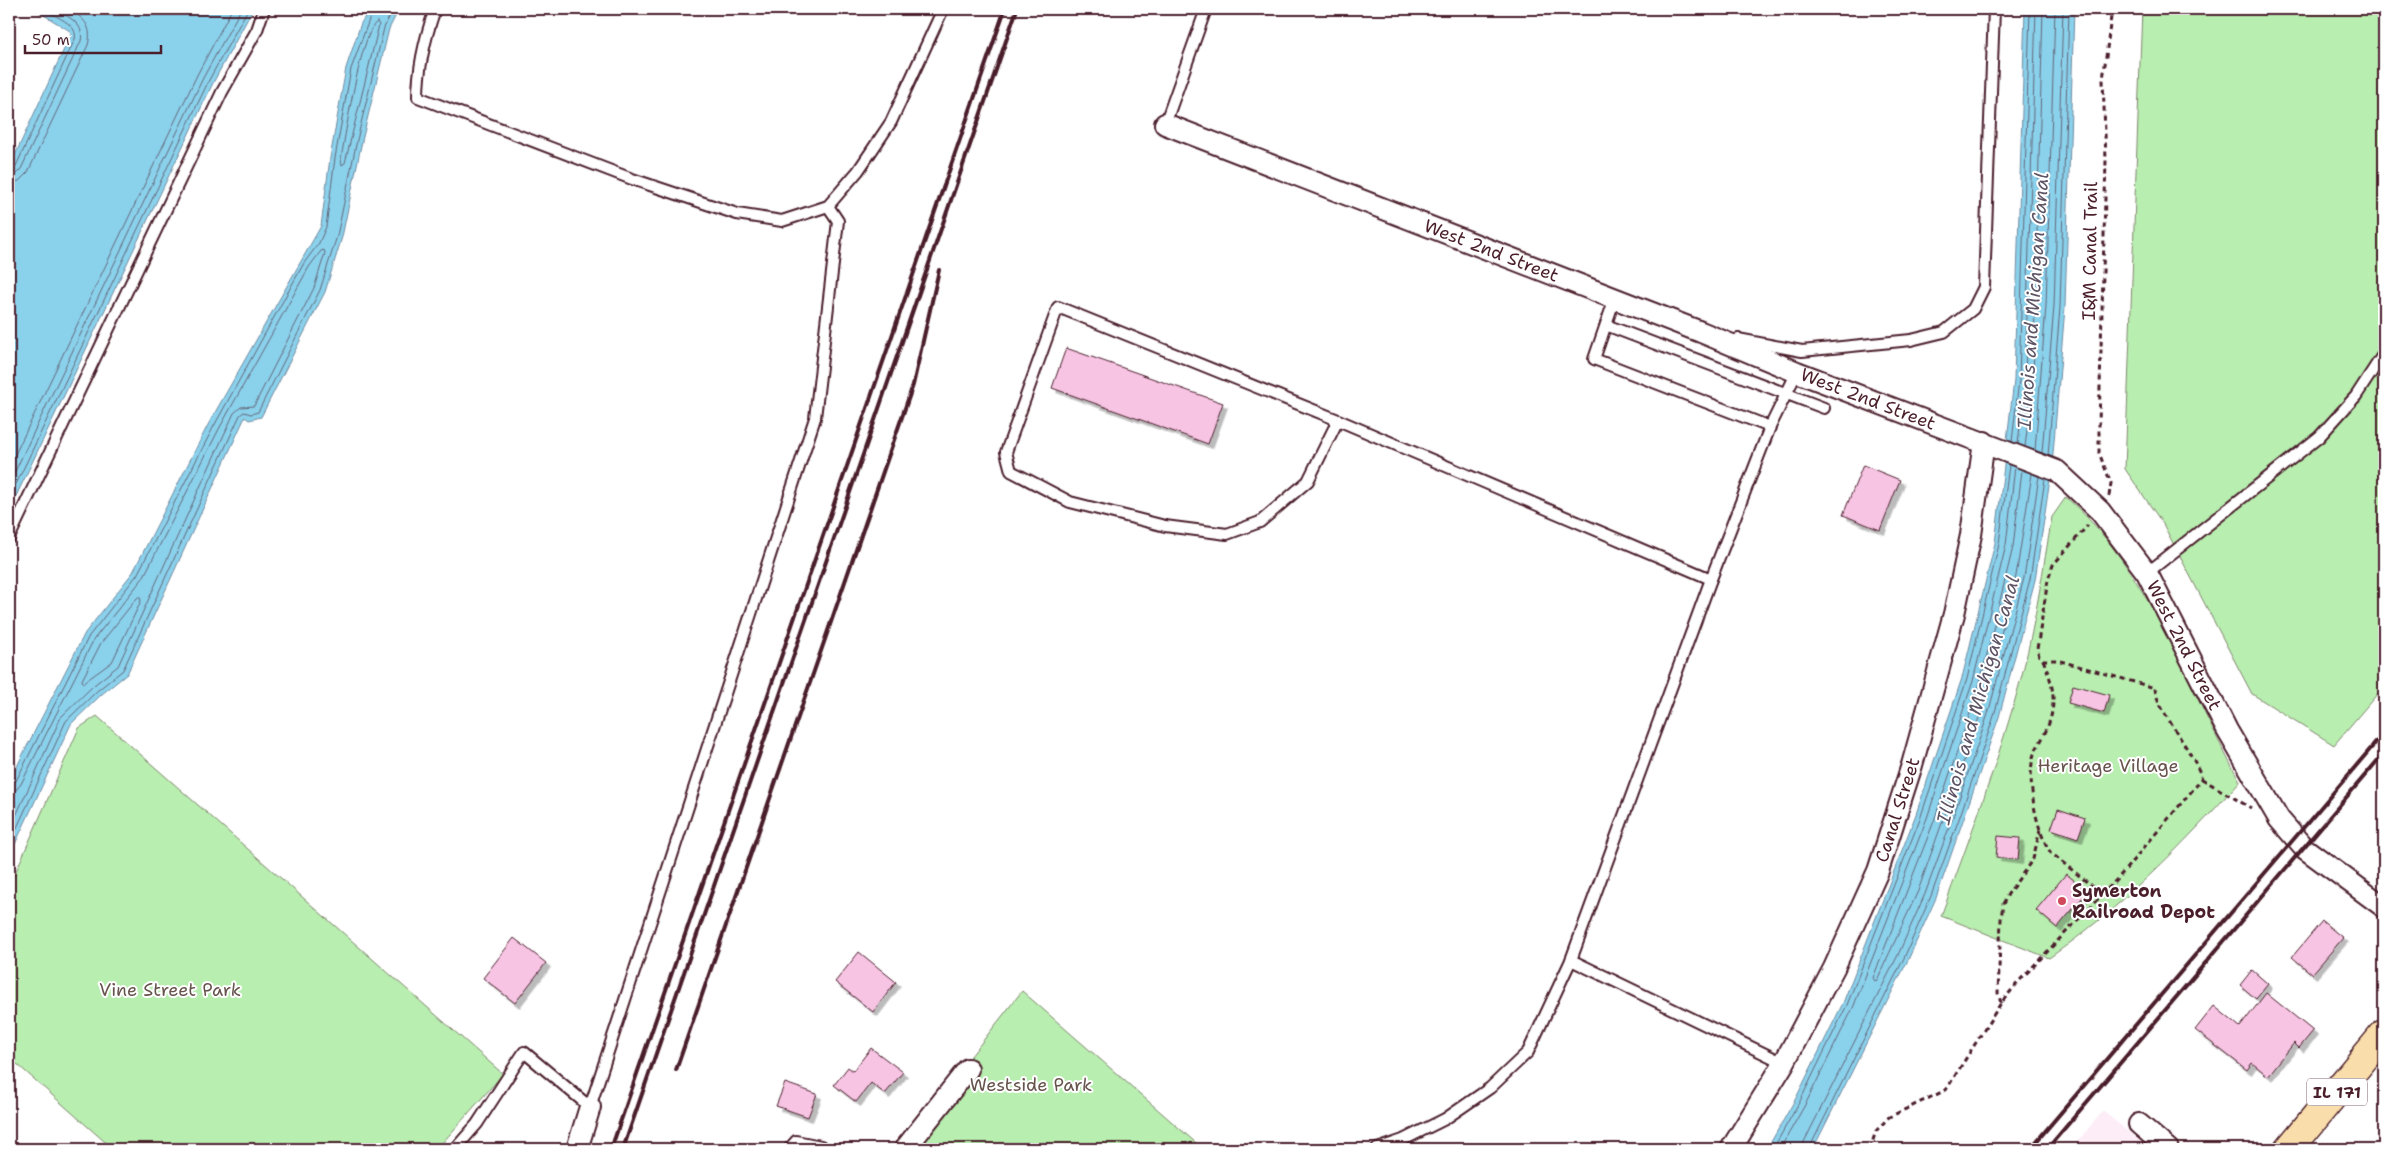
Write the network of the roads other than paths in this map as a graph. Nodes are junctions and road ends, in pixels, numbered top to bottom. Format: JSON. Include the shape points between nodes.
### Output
{"nodes":[{"id":1,"x":264,"y":9,"type":"edge"},
{"id":2,"x":435,"y":9,"type":"edge"},
{"id":3,"x":944,"y":9,"type":"edge"},
{"id":4,"x":1206,"y":9,"type":"edge"},
{"id":5,"x":1994,"y":9,"type":"edge"},
{"id":6,"x":1165,"y":124,"type":"joint"},
{"id":7,"x":828,"y":206,"type":"junction"},
{"id":8,"x":1615,"y":298,"type":"junction"},
{"id":9,"x":1606,"y":325,"type":"junction"},
{"id":10,"x":1702,"y":332,"type":"junction"},
{"id":11,"x":2384,"y":353,"type":"edge"},
{"id":12,"x":1797,"y":372,"type":"junction"},
{"id":13,"x":1786,"y":394,"type":"junction"},
{"id":14,"x":1824,"y":408,"type":"dead end"},
{"id":15,"x":1338,"y":420,"type":"junction"},
{"id":16,"x":1770,"y":427,"type":"junction"},
{"id":17,"x":1984,"y":442,"type":"junction"},
{"id":18,"x":9,"y":538,"type":"edge"},
{"id":19,"x":2147,"y":573,"type":"junction"},
{"id":20,"x":1711,"y":579,"type":"junction"},
{"id":21,"x":2384,"y":907,"type":"edge"},
{"id":22,"x":1571,"y":960,"type":"junction"},
{"id":23,"x":2384,"y":1034,"type":"edge"},
{"id":24,"x":1784,"y":1063,"type":"junction"},
{"id":25,"x":968,"y":1068,"type":"dead end"},
{"id":26,"x":590,"y":1107,"type":"junction"},
{"id":27,"x":2140,"y":1124,"type":"dead end"},
{"id":28,"x":455,"y":1149,"type":"edge"},
{"id":29,"x":577,"y":1149,"type":"edge"},
{"id":30,"x":789,"y":1149,"type":"edge"},
{"id":31,"x":824,"y":1149,"type":"edge"},
{"id":32,"x":905,"y":1149,"type":"edge"},
{"id":33,"x":1377,"y":1149,"type":"edge"},
{"id":34,"x":1732,"y":1149,"type":"edge"},
{"id":35,"x":2168,"y":1149,"type":"edge"},
{"id":36,"x":2289,"y":1149,"type":"edge"}],
"edges":[{"from":1,"to":18,"type":"lane","via":[[257,30],[222,92]]},
{"from":2,"to":7,"type":"lane","via":[[420,66],[418,97],[632,179],[737,214],[782,221]]},
{"from":3,"to":7,"type":"lane","via":[[891,122],[858,171]]},
{"from":4,"to":6,"type":"lane"},
{"from":5,"to":10,"type":"lane","via":[[1984,287],[1973,309],[1944,332],[1911,340],[1802,351]]},
{"from":6,"to":8,"type":"street","name":"West 2nd Street"},
{"from":7,"to":26,"type":"lane","via":[[838,221],[815,418]]},
{"from":8,"to":9,"type":"lane"},
{"from":8,"to":10,"type":"street","name":"West 2nd Street"},
{"from":9,"to":13,"type":"lane"},
{"from":9,"to":16,"type":"lane","via":[[1594,359]]},
{"from":10,"to":12,"type":"street","name":"West 2nd Street"},
{"from":11,"to":19,"type":"lane","via":[[2356,396],[2319,437]]},
{"from":12,"to":13,"type":"lane"},
{"from":12,"to":17,"type":"street","name":"West 2nd Street"},
{"from":13,"to":14,"type":"lane"},
{"from":13,"to":16,"type":"lane"},
{"from":15,"to":15,"type":"lane","via":[[1308,481],[1260,522],[1227,534],[1165,526],[1070,502],[1011,471],[1006,452],[1058,307]]},
{"from":15,"to":20,"type":"lane"},
{"from":16,"to":20,"type":"lane"},
{"from":17,"to":19,"type":"street","name":"West 2nd Street","via":[[2057,471],[2100,511]]},
{"from":17,"to":24,"type":"street","name":"Canal Street","via":[[1971,535],[1954,614],[1881,863],[1834,968]]},
{"from":19,"to":21,"type":"street","name":"West 2nd Street","via":[[2227,730],[2279,819],[2304,848]]},
{"from":20,"to":22,"type":"lane"},
{"from":22,"to":24,"type":"lane"},
{"from":22,"to":33,"type":"lane","via":[[1528,1052],[1490,1088],[1445,1119]]},
{"from":23,"to":36,"type":"main road","number":"IL 171"},
{"from":24,"to":34,"type":"street","name":"Canal Street"},
{"from":25,"to":32,"type":"street"},
{"from":26,"to":28,"type":"lane","via":[[524,1052],[477,1124]]},
{"from":26,"to":29,"type":"street"},
{"from":27,"to":35,"type":"street"},
{"from":30,"to":31,"type":"lane","via":[[796,1141]]}]}
